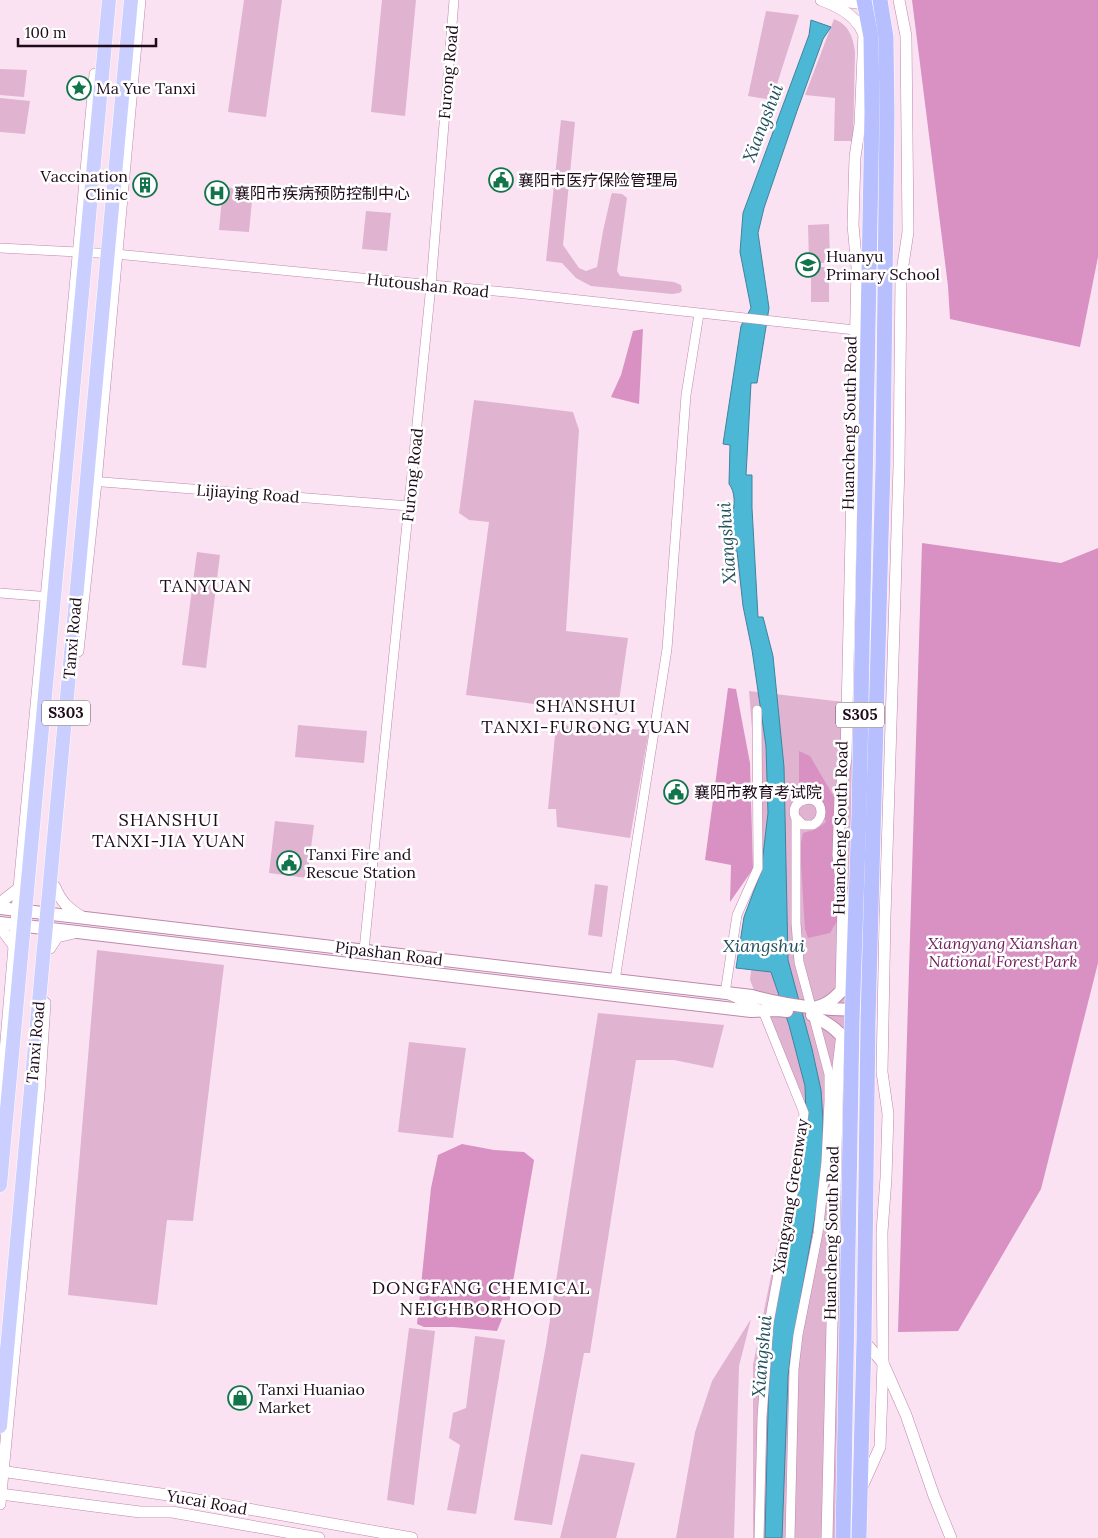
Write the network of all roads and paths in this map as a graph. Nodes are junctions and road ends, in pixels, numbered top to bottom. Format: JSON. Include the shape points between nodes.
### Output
{"nodes":[{"id":1,"x":102,"y":0,"type":"edge"},
{"id":2,"x":109,"y":0,"type":"edge"},
{"id":3,"x":131,"y":0,"type":"edge"},
{"id":4,"x":140,"y":0,"type":"edge"},
{"id":5,"x":454,"y":0,"type":"edge"},
{"id":6,"x":821,"y":0,"type":"edge"},
{"id":7,"x":832,"y":0,"type":"edge"},
{"id":8,"x":899,"y":0,"type":"edge"},
{"id":9,"x":864,"y":2,"type":"edge"},
{"id":10,"x":880,"y":3,"type":"edge"},
{"id":11,"x":864,"y":33,"type":"junction"},
{"id":12,"x":872,"y":62,"type":"junction"},
{"id":13,"x":0,"y":248,"type":"edge"},
{"id":14,"x":82,"y":252,"type":"junction"},
{"id":15,"x":112,"y":254,"type":"junction"},
{"id":16,"x":431,"y":285,"type":"junction"},
{"id":17,"x":699,"y":314,"type":"junction"},
{"id":18,"x":862,"y":330,"type":"junction"},
{"id":19,"x":884,"y":332,"type":"junction"},
{"id":20,"x":902,"y":333,"type":"junction"},
{"id":21,"x":91,"y":481,"type":"junction"},
{"id":22,"x":409,"y":506,"type":"junction"},
{"id":23,"x":0,"y":593,"type":"edge"},
{"id":24,"x":50,"y":597,"type":"junction"},
{"id":25,"x":757,"y":710,"type":"dead end"},
{"id":26,"x":797,"y":819,"type":"dead end"},
{"id":27,"x":55,"y":887,"type":"junction"},
{"id":28,"x":19,"y":888,"type":"junction"},
{"id":29,"x":0,"y":903,"type":"edge"},
{"id":30,"x":0,"y":908,"type":"edge"},
{"id":31,"x":21,"y":910,"type":"junction"},
{"id":32,"x":50,"y":914,"type":"junction"},
{"id":33,"x":82,"y":917,"type":"junction"},
{"id":34,"x":0,"y":922,"type":"edge"},
{"id":35,"x":20,"y":925,"type":"junction"},
{"id":36,"x":0,"y":927,"type":"edge"},
{"id":37,"x":49,"y":929,"type":"junction"},
{"id":38,"x":78,"y":932,"type":"junction"},
{"id":39,"x":14,"y":946,"type":"junction"},
{"id":40,"x":50,"y":948,"type":"junction"},
{"id":41,"x":364,"y":950,"type":"junction"},
{"id":42,"x":854,"y":978,"type":"junction"},
{"id":43,"x":616,"y":980,"type":"junction"},
{"id":44,"x":841,"y":991,"type":"junction"},
{"id":45,"x":726,"y":993,"type":"junction"},
{"id":46,"x":777,"y":1007,"type":"junction"},
{"id":47,"x":762,"y":1011,"type":"junction"},
{"id":48,"x":812,"y":1011,"type":"junction"},
{"id":49,"x":852,"y":1014,"type":"junction"},
{"id":50,"x":868,"y":1015,"type":"junction"},
{"id":51,"x":884,"y":1015,"type":"junction"},
{"id":52,"x":842,"y":1034,"type":"junction"},
{"id":53,"x":852,"y":1051,"type":"junction"},
{"id":54,"x":0,"y":1112,"type":"edge"},
{"id":55,"x":0,"y":1186,"type":"edge"},
{"id":56,"x":864,"y":1341,"type":"junction"},
{"id":57,"x":883,"y":1363,"type":"junction"},
{"id":58,"x":0,"y":1426,"type":"edge"},
{"id":59,"x":1,"y":1472,"type":"edge"},
{"id":60,"x":860,"y":1491,"type":"junction"},
{"id":61,"x":0,"y":1498,"type":"edge"},
{"id":62,"x":319,"y":1538,"type":"edge"},
{"id":63,"x":412,"y":1538,"type":"edge"},
{"id":64,"x":759,"y":1538,"type":"edge"},
{"id":65,"x":790,"y":1538,"type":"edge"},
{"id":66,"x":827,"y":1538,"type":"edge"},
{"id":67,"x":843,"y":1538,"type":"edge"},
{"id":68,"x":859,"y":1538,"type":"edge"},
{"id":69,"x":951,"y":1538,"type":"edge"}],
"edges":[{"from":1,"to":14,"type":"street"},
{"from":2,"to":14,"type":"main road","name":"Tanxi Road","number":"S303"},
{"from":3,"to":15,"type":"main road","name":"Tanxi Road","number":"S303"},
{"from":4,"to":15,"type":"street"},
{"from":5,"to":16,"type":"street","name":"Furong Road"},
{"from":6,"to":11,"type":"street","via":[[842,8]]},
{"from":7,"to":9,"type":"street"},
{"from":8,"to":20,"type":"street","via":[[906,36],[908,173],[908,232],[901,278]]},
{"from":9,"to":10,"type":"street"},
{"from":9,"to":12,"type":"highway","name":"Huancheng South Road","number":"S305","via":[[872,37]]},
{"from":10,"to":19,"type":"highway","name":"Huancheng South Road","number":"S305","via":[[886,37],[887,114]]},
{"from":11,"to":12,"type":"street"},
{"from":11,"to":18,"type":"street","via":[[853,225]]},
{"from":12,"to":18,"type":"highway","name":"Huancheng South Road","number":"S305"},
{"from":13,"to":14,"type":"street","name":"Hutoushan Road"},
{"from":14,"to":15,"type":"street","name":"Hutoushan Road"},
{"from":14,"to":24,"type":"main road","name":"Tanxi Road","number":"S303"},
{"from":15,"to":16,"type":"street","name":"Hutoushan Road"},
{"from":15,"to":21,"type":"main road","name":"Tanxi Road","number":"S303"},
{"from":16,"to":17,"type":"street","name":"Hutoushan Road"},
{"from":16,"to":22,"type":"street","name":"Furong Road"},
{"from":17,"to":18,"type":"street","name":"Hutoushan Road"},
{"from":17,"to":43,"type":"street","via":[[686,395],[668,648]]},
{"from":18,"to":19,"type":"street"},
{"from":18,"to":42,"type":"highway","name":"Huancheng South Road","number":"S305","via":[[859,813]]},
{"from":18,"to":44,"type":"street","via":[[846,758],[840,796],[838,855],[843,902]]},
{"from":19,"to":20,"type":"street"},
{"from":19,"to":50,"type":"highway","name":"Huancheng South Road","number":"S305"},
{"from":20,"to":51,"type":"street"},
{"from":21,"to":22,"type":"street","name":"Lijiaying Road"},
{"from":21,"to":27,"type":"street"},
{"from":21,"to":32,"type":"main road","name":"Tanxi Road","number":"S303"},
{"from":22,"to":41,"type":"street","name":"Furong Road"},
{"from":23,"to":24,"type":"street"},
{"from":24,"to":28,"type":"street"},
{"from":24,"to":31,"type":"main road","name":"Tanxi Road","number":"S303"},
{"from":25,"to":45,"type":"street","via":[[758,868],[737,915]]},
{"from":26,"to":48,"type":"street","name":"Xiangyang Greenway","via":[[804,825],[813,825],[820,819],[821,810],[817,802],[803,800],[794,812],[798,962]]},
{"from":27,"to":32,"type":"street"},
{"from":27,"to":33,"type":"street","via":[[60,900]]},
{"from":28,"to":29,"type":"street"},
{"from":28,"to":31,"type":"street"},
{"from":30,"to":31,"type":"main road","name":"Pipashan Road"},
{"from":31,"to":32,"type":"main road","name":"Pipashan Road"},
{"from":31,"to":35,"type":"main road","name":"Tanxi Road","number":"S303"},
{"from":32,"to":33,"type":"main road","name":"Pipashan Road"},
{"from":32,"to":37,"type":"main road","name":"Tanxi Road","number":"S303"},
{"from":33,"to":41,"type":"main road","name":"Pipashan Road"},
{"from":34,"to":35,"type":"main road","name":"Pipashan Road"},
{"from":35,"to":37,"type":"main road","name":"Pipashan Road"},
{"from":35,"to":39,"type":"street"},
{"from":35,"to":55,"type":"main road","name":"Tanxi Road","number":"S303"},
{"from":36,"to":39,"type":"street"},
{"from":37,"to":38,"type":"main road","name":"Pipashan Road"},
{"from":37,"to":40,"type":"street"},
{"from":37,"to":58,"type":"main road","name":"Tanxi Road","number":"S303"},
{"from":38,"to":40,"type":"street","via":[[57,937]]},
{"from":38,"to":47,"type":"main road","name":"Pipashan Road"},
{"from":39,"to":54,"type":"street"},
{"from":40,"to":59,"type":"street","via":[[39,1094]]},
{"from":41,"to":43,"type":"main road","name":"Pipashan Road"},
{"from":42,"to":44,"type":"main road"},
{"from":42,"to":49,"type":"highway","name":"Huancheng South Road","number":"S305"},
{"from":43,"to":45,"type":"main road","name":"Pipashan Road"},
{"from":44,"to":48,"type":"main road"},
{"from":45,"to":46,"type":"main road","name":"Pipashan Road","via":[[752,996]]},
{"from":45,"to":47,"type":"street"},
{"from":46,"to":47,"type":"main road","name":"Pipashan Road"},
{"from":46,"to":48,"type":"main road"},
{"from":47,"to":64,"type":"street","name":"Xiangyang Greenway","via":[[804,1113],[796,1177],[769,1323],[762,1417]]},
{"from":48,"to":49,"type":"main road"},
{"from":48,"to":52,"type":"main road"},
{"from":48,"to":65,"type":"street","name":"Xiangyang Greenway","via":[[829,1074],[829,1101],[818,1233],[794,1369]]},
{"from":49,"to":50,"type":"main road"},
{"from":49,"to":53,"type":"highway","name":"Huancheng South Road","number":"S305"},
{"from":50,"to":51,"type":"street"},
{"from":50,"to":56,"type":"highway","name":"Huancheng South Road","number":"S305"},
{"from":51,"to":57,"type":"street","via":[[882,1072],[888,1114],[882,1232]]},
{"from":52,"to":53,"type":"main road"},
{"from":52,"to":66,"type":"street","via":[[838,1067]]},
{"from":53,"to":67,"type":"highway","name":"Huancheng South Road","number":"S305"},
{"from":56,"to":57,"type":"street"},
{"from":56,"to":60,"type":"highway","name":"Huancheng South Road"},
{"from":57,"to":60,"type":"street","via":[[880,1447]]},
{"from":57,"to":69,"type":"street","via":[[906,1415]]},
{"from":59,"to":61,"type":"street"},
{"from":59,"to":63,"type":"street","name":"Yucai Road","via":[[176,1496]]},
{"from":60,"to":68,"type":"highway","name":"Huancheng South Road"},
{"from":61,"to":62,"type":"street","name":"Yucai Road","via":[[140,1512],[172,1512]]}]}
